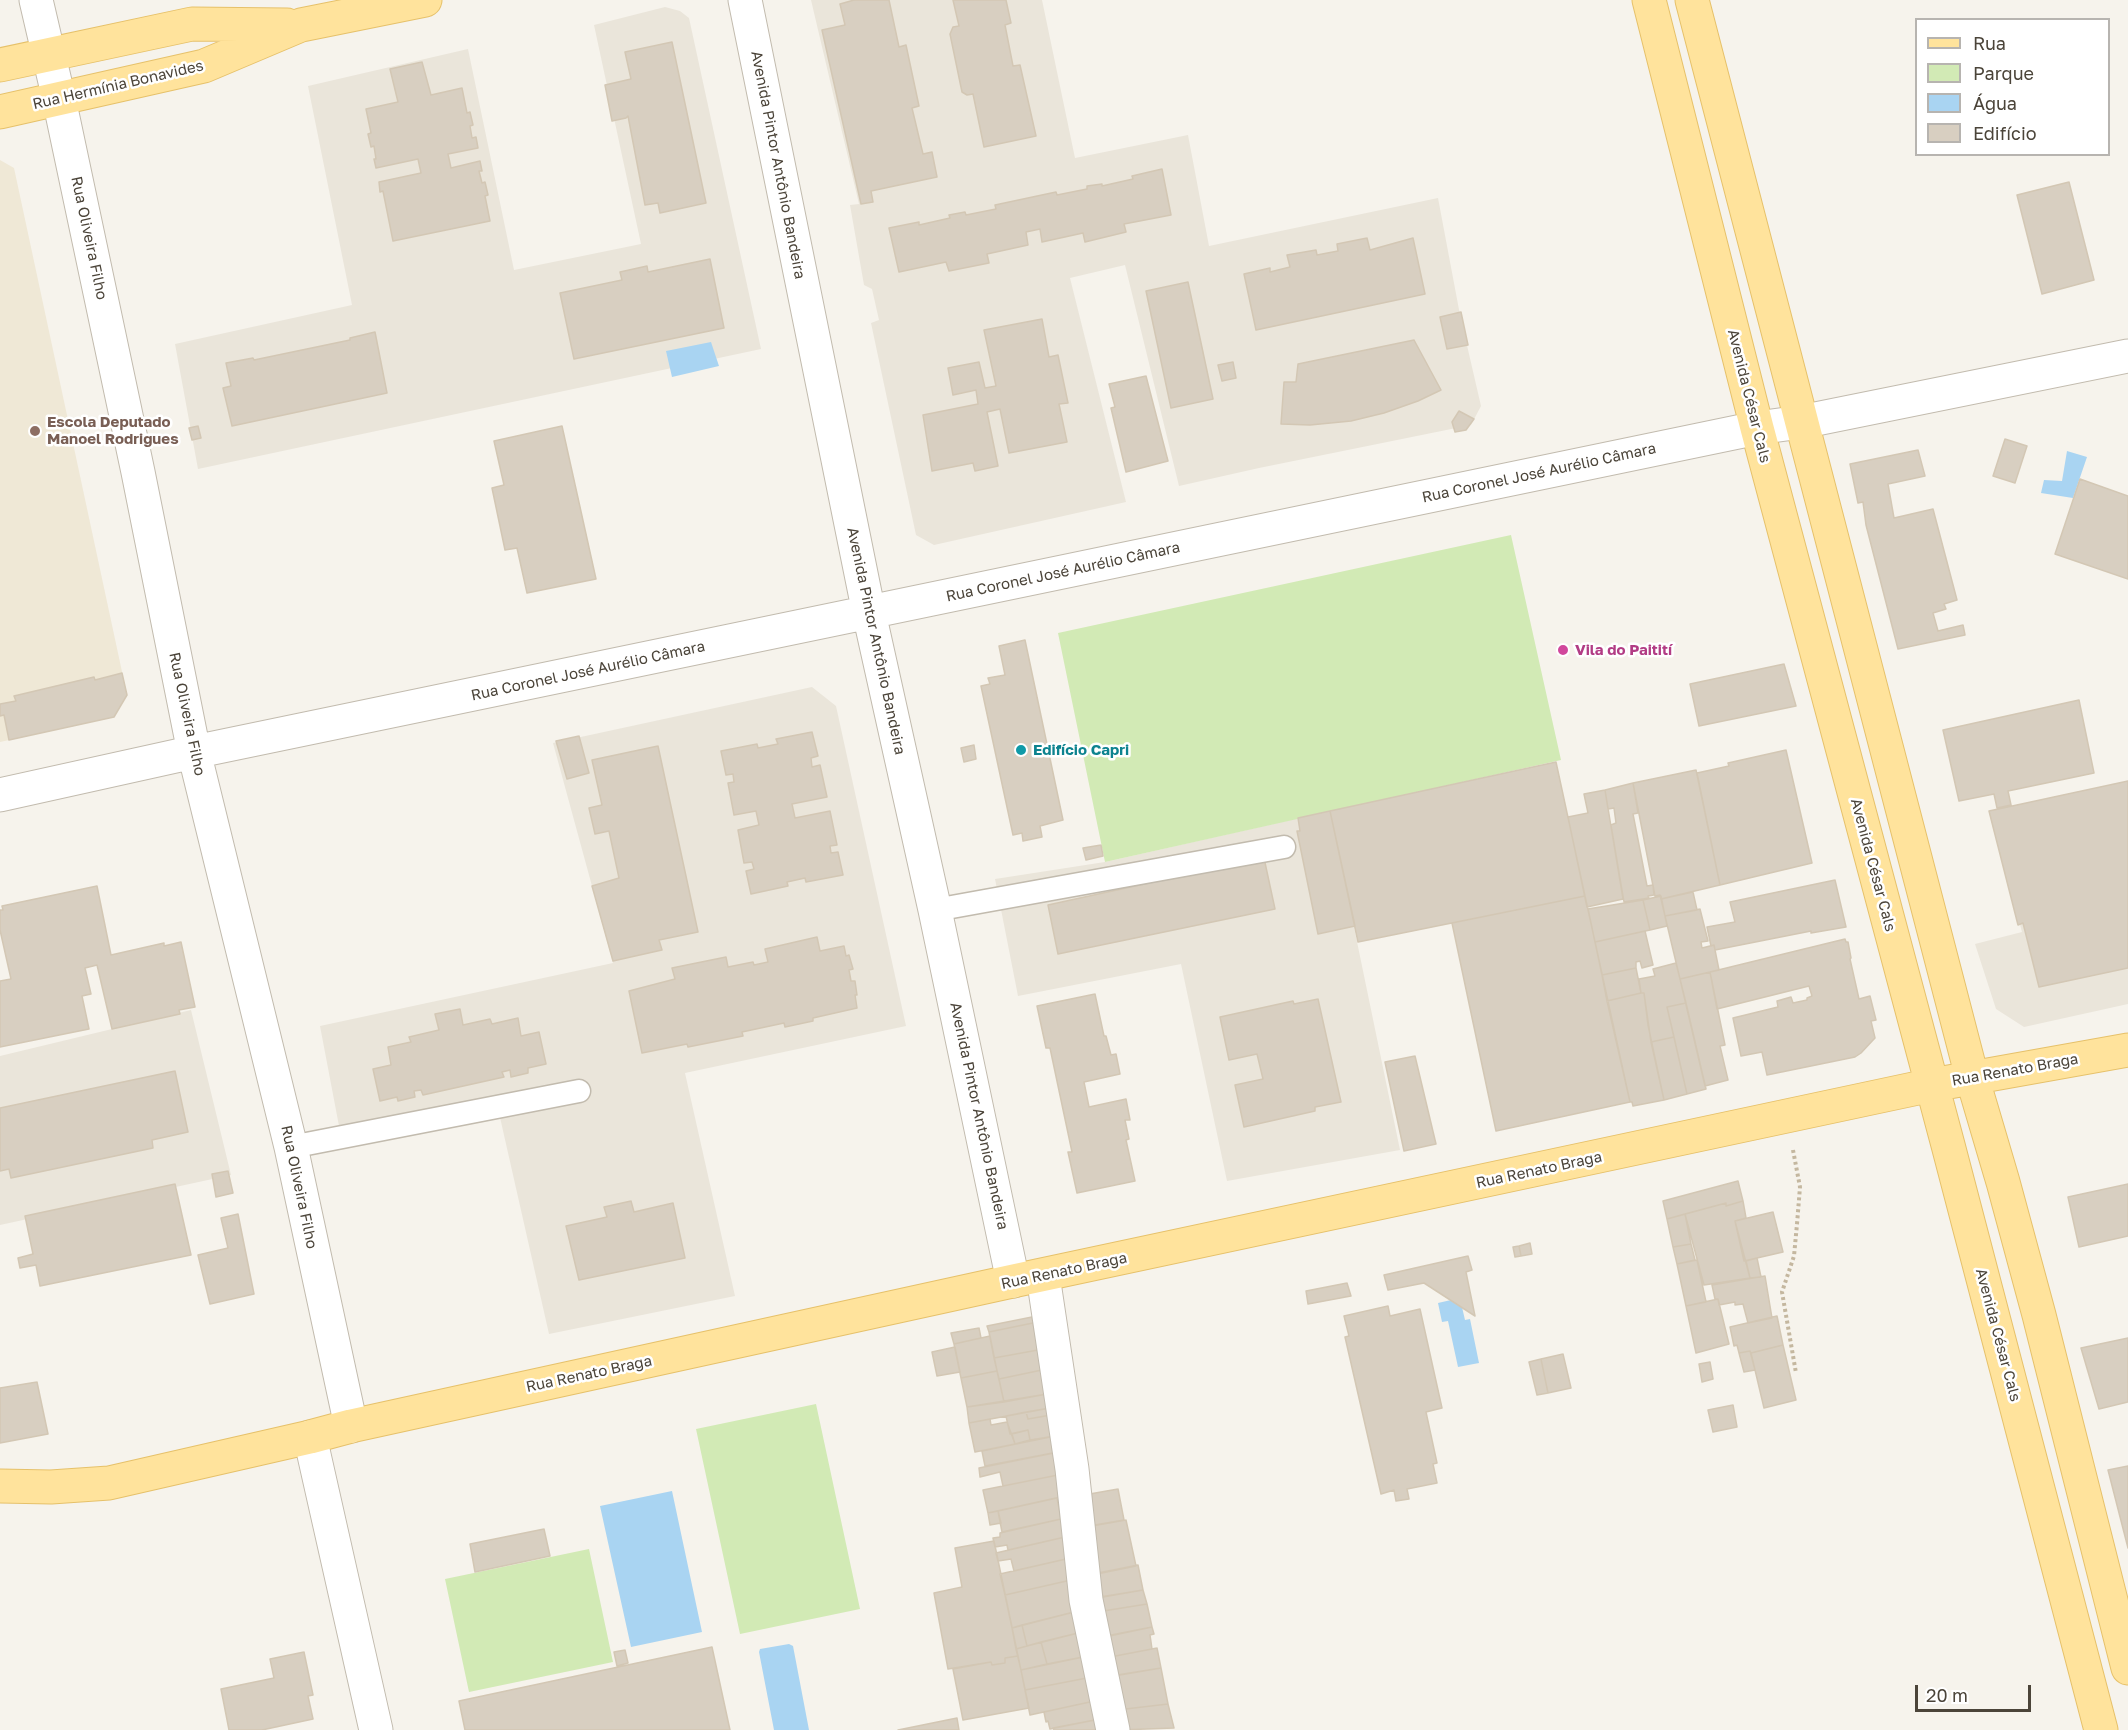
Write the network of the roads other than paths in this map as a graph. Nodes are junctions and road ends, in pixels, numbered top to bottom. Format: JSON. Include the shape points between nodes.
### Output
{"nodes":[{"id":1,"x":36,"y":0,"type":"edge"},
{"id":2,"x":425,"y":0,"type":"edge"},
{"id":3,"x":745,"y":0,"type":"edge"},
{"id":4,"x":1649,"y":0,"type":"edge"},
{"id":5,"x":1692,"y":0,"type":"edge"},
{"id":6,"x":301,"y":26,"type":"junction"},
{"id":7,"x":49,"y":54,"type":"junction"},
{"id":8,"x":0,"y":65,"type":"edge"},
{"id":9,"x":59,"y":99,"type":"junction"},
{"id":10,"x":0,"y":112,"type":"edge"},
{"id":11,"x":2128,"y":356,"type":"edge"},
{"id":12,"x":1801,"y":422,"type":"junction"},
{"id":13,"x":1757,"y":428,"type":"junction"},
{"id":14,"x":868,"y":613,"type":"junction"},
{"id":15,"x":194,"y":752,"type":"junction"},
{"id":16,"x":0,"y":795,"type":"edge"},
{"id":17,"x":1284,"y":847,"type":"dead end"},
{"id":18,"x":935,"y":910,"type":"junction"},
{"id":19,"x":2128,"y":1050,"type":"edge"},
{"id":20,"x":1972,"y":1077,"type":"junction"},
{"id":21,"x":1932,"y":1085,"type":"junction"},
{"id":22,"x":579,"y":1091,"type":"dead end"},
{"id":23,"x":291,"y":1147,"type":"junction"},
{"id":24,"x":1028,"y":1279,"type":"junction"},
{"id":25,"x":351,"y":1426,"type":"junction"},
{"id":26,"x":310,"y":1437,"type":"junction"},
{"id":27,"x":0,"y":1486,"type":"edge"},
{"id":28,"x":2128,"y":1668,"type":"edge"},
{"id":29,"x":376,"y":1730,"type":"edge"},
{"id":30,"x":1113,"y":1730,"type":"edge"},
{"id":31,"x":2101,"y":1730,"type":"edge"}],
"edges":[{"from":1,"to":7,"type":"street","name":"Rua Oliveira Filho"},
{"from":2,"to":6,"type":"main road","name":"Rua Hermínia Bonavides"},
{"from":3,"to":14,"type":"street","name":"Avenida Pintor Antônio Bandeira"},
{"from":4,"to":13,"type":"main road","name":"Avenida César Cals"},
{"from":5,"to":12,"type":"main road"},
{"from":6,"to":7,"type":"main road","name":"Rua Hermínia Bonavides","via":[[192,24]]},
{"from":6,"to":9,"type":"main road","name":"Rua Hermínia Bonavides","via":[[204,66]]},
{"from":7,"to":8,"type":"main road","name":"Rua Hermínia Bonavides"},
{"from":7,"to":9,"type":"street","name":"Rua Oliveira Filho"},
{"from":9,"to":10,"type":"main road","name":"Rua Hermínia Bonavides"},
{"from":9,"to":15,"type":"street","name":"Rua Oliveira Filho"},
{"from":11,"to":12,"type":"street","name":"Rua Coronel José Aurélio Câmara"},
{"from":12,"to":13,"type":"street","name":"Rua Coronel José Aurélio Câmara"},
{"from":12,"to":20,"type":"main road"},
{"from":13,"to":14,"type":"street","name":"Rua Coronel José Aurélio Câmara"},
{"from":13,"to":21,"type":"main road","name":"Avenida César Cals"},
{"from":14,"to":15,"type":"street","name":"Rua Coronel José Aurélio Câmara"},
{"from":14,"to":18,"type":"street","name":"Avenida Pintor Antônio Bandeira"},
{"from":15,"to":16,"type":"street","name":"Rua Coronel José Aurélio Câmara"},
{"from":15,"to":23,"type":"street","name":"Rua Oliveira Filho"},
{"from":17,"to":18,"type":"lane"},
{"from":18,"to":24,"type":"street","name":"Avenida Pintor Antônio Bandeira"},
{"from":19,"to":20,"type":"main road","name":"Rua Renato Braga"},
{"from":20,"to":21,"type":"main road","name":"Rua Renato Braga"},
{"from":20,"to":28,"type":"main road","via":[[2033,1293]]},
{"from":21,"to":24,"type":"main road","name":"Rua Renato Braga"},
{"from":21,"to":31,"type":"main road","name":"Avenida César Cals"},
{"from":22,"to":23,"type":"lane"},
{"from":23,"to":25,"type":"street","name":"Rua Oliveira Filho"},
{"from":24,"to":25,"type":"main road","name":"Rua Renato Braga"},
{"from":24,"to":30,"type":"street","name":"Avenida Pintor Antônio Bandeira","via":[[1072,1469],[1086,1600]]},
{"from":25,"to":26,"type":"main road","name":"Rua Renato Braga"},
{"from":26,"to":27,"type":"main road","name":"Rua Renato Braga","via":[[109,1482]]},
{"from":26,"to":29,"type":"street"}]}
